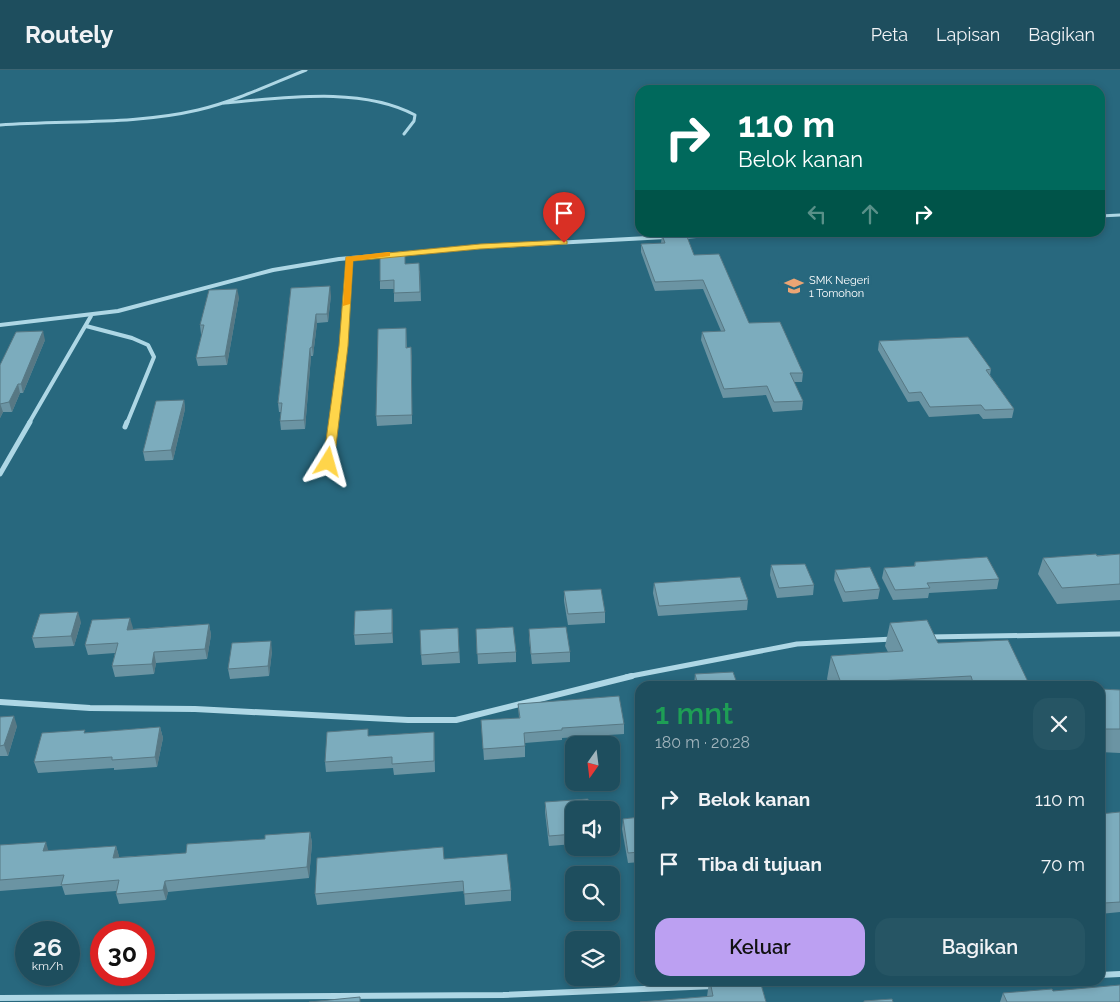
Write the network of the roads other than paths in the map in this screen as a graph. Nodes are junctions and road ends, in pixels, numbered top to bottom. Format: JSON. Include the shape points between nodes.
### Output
{"nodes":[{"id":1,"x":306,"y":70,"type":"edge"},
{"id":2,"x":220,"y":103,"type":"junction"},
{"id":3,"x":0,"y":125,"type":"edge"},
{"id":4,"x":404,"y":134,"type":"dead end"},
{"id":5,"x":1120,"y":215,"type":"edge"},
{"id":6,"x":1105,"y":216,"type":"edge"},
{"id":7,"x":668,"y":237,"type":"edge"},
{"id":8,"x":349,"y":259,"type":"junction"},
{"id":9,"x":92,"y":316,"type":"junction"},
{"id":10,"x":0,"y":325,"type":"edge"},
{"id":11,"x":86,"y":326,"type":"junction"},
{"id":12,"x":125,"y":427,"type":"dead end"},
{"id":13,"x":328,"y":462,"type":"dead end"},
{"id":14,"x":0,"y":474,"type":"edge"},
{"id":15,"x":1120,"y":634,"type":"edge"},
{"id":16,"x":918,"y":638,"type":"edge"},
{"id":17,"x":898,"y":639,"type":"edge"},
{"id":18,"x":0,"y":702,"type":"edge"},
{"id":19,"x":1120,"y":974,"type":"edge"},
{"id":20,"x":1105,"y":975,"type":"edge"},
{"id":21,"x":718,"y":986,"type":"edge"},
{"id":22,"x":0,"y":998,"type":"edge"},
{"id":23,"x":203,"y":999,"type":"edge"}],
"edges":[{"from":1,"to":2,"type":"street"},
{"from":2,"to":3,"type":"street","via":[[151,118]]},
{"from":2,"to":4,"type":"street","via":[[323,97],[371,101],[408,109],[415,115]]},
{"from":5,"to":6,"type":"street"},
{"from":7,"to":8,"type":"street","via":[[480,246]]},
{"from":8,"to":9,"type":"street","via":[[241,277],[186,294]]},
{"from":8,"to":13,"type":"street","via":[[343,355]]},
{"from":9,"to":10,"type":"street"},
{"from":9,"to":11,"type":"street"},
{"from":11,"to":12,"type":"street","via":[[148,345],[154,357]]},
{"from":11,"to":14,"type":"street"},
{"from":15,"to":16,"type":"street"},
{"from":17,"to":18,"type":"street","via":[[797,644],[722,657],[607,680],[456,720]]},
{"from":19,"to":20,"type":"street"},
{"from":21,"to":23,"type":"street","via":[[503,995]]},
{"from":22,"to":23,"type":"street"}]}
